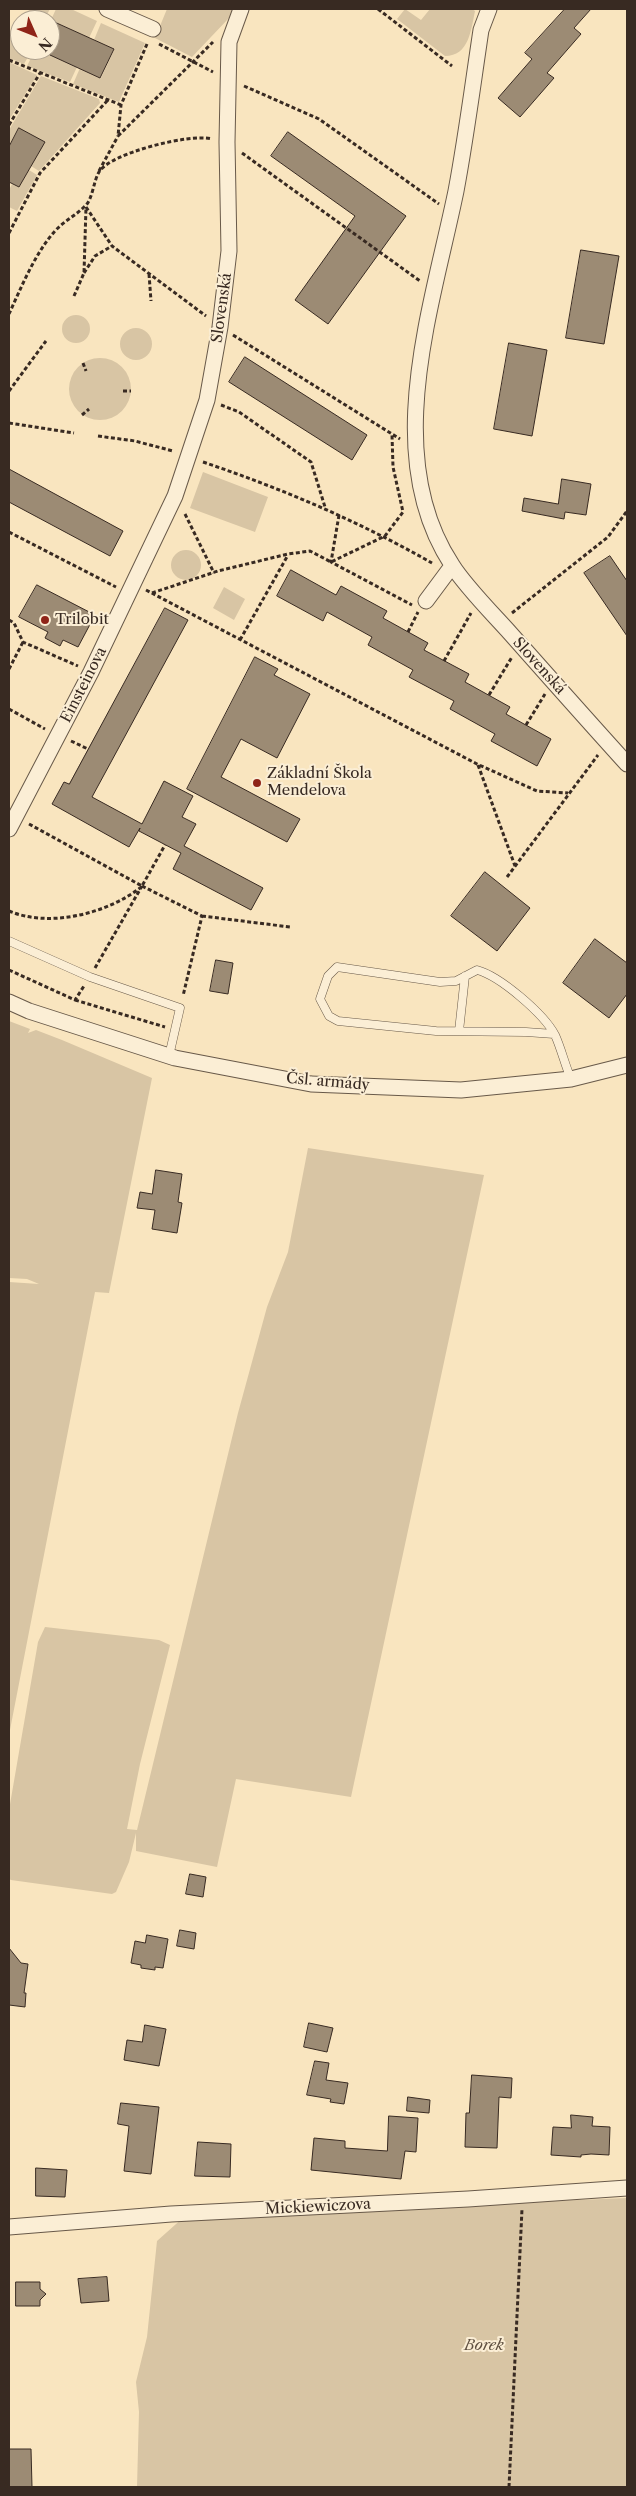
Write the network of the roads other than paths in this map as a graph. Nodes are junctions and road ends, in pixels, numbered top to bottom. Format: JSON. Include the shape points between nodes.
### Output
{"nodes":[{"id":1,"x":106,"y":9,"type":"edge"},
{"id":2,"x":241,"y":9,"type":"edge"},
{"id":3,"x":489,"y":9,"type":"edge"},
{"id":4,"x":151,"y":34,"type":"road end"},
{"id":5,"x":450,"y":569,"type":"junction"},
{"id":6,"x":132,"y":589,"type":"joint"},
{"id":7,"x":423,"y":605,"type":"road end"},
{"id":8,"x":627,"y":764,"type":"edge"},
{"id":9,"x":12,"y":823,"type":"edge"},
{"id":10,"x":9,"y":941,"type":"edge"},
{"id":11,"x":465,"y":976,"type":"junction"},
{"id":12,"x":9,"y":1002,"type":"edge"},
{"id":13,"x":459,"y":1031,"type":"junction"},
{"id":14,"x":554,"y":1034,"type":"junction"},
{"id":15,"x":169,"y":1056,"type":"junction"},
{"id":16,"x":627,"y":1065,"type":"edge"},
{"id":17,"x":571,"y":1079,"type":"junction"},
{"id":18,"x":627,"y":2188,"type":"edge"},
{"id":19,"x":9,"y":2227,"type":"edge"}],
"edges":[{"from":1,"to":4,"type":"street"},
{"from":2,"to":6,"type":"street","name":"Slovenská","via":[[228,42],[229,251],[207,400],[175,496]]},
{"from":3,"to":5,"type":"street","name":"Slovenská","via":[[482,30],[451,212],[433,290],[415,404],[416,449],[432,526]]},
{"from":5,"to":7,"type":"street"},
{"from":5,"to":8,"type":"street","name":"Slovenská","via":[[501,622],[603,748]]},
{"from":6,"to":9,"type":"street","name":"Einsteinova"},
{"from":10,"to":15,"type":"lane","via":[[90,977],[180,1008]]},
{"from":11,"to":13,"type":"lane"},
{"from":11,"to":13,"type":"lane","via":[[456,981],[440,982],[337,967],[328,976],[320,1000],[329,1016],[338,1021]]},
{"from":11,"to":14,"type":"lane","via":[[477,970],[495,979],[530,1006]]},
{"from":12,"to":15,"type":"street","name":"Čsl. armády"},
{"from":13,"to":14,"type":"lane"},
{"from":14,"to":17,"type":"lane"},
{"from":15,"to":17,"type":"street","name":"Čsl. armády","via":[[311,1084],[461,1090]]},
{"from":16,"to":17,"type":"street","name":"Čsl. armády"},
{"from":18,"to":19,"type":"street","name":"Mickiewiczova","via":[[172,2214]]}]}
